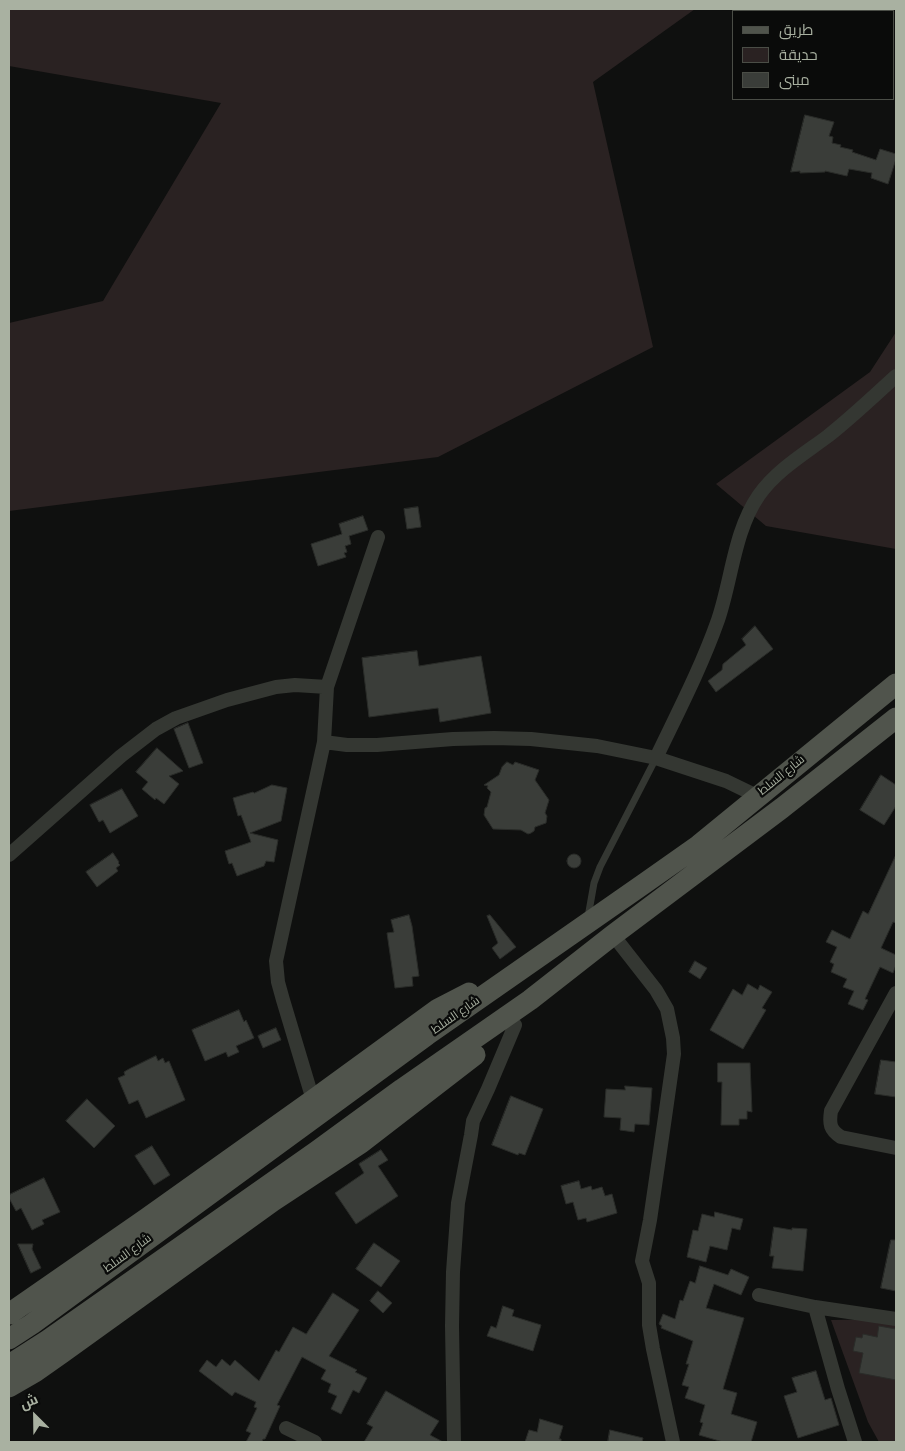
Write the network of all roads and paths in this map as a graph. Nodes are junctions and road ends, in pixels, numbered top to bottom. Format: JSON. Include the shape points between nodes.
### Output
{"nodes":[{"id":1,"x":896,"y":376,"type":"edge"},
{"id":2,"x":378,"y":536,"type":"dead end"},
{"id":3,"x":896,"y":684,"type":"edge"},
{"id":4,"x":327,"y":687,"type":"junction"},
{"id":5,"x":896,"y":718,"type":"edge"},
{"id":6,"x":324,"y":742,"type":"junction"},
{"id":7,"x":656,"y":758,"type":"junction"},
{"id":8,"x":757,"y":796,"type":"junction"},
{"id":9,"x":9,"y":855,"type":"edge"},
{"id":10,"x":587,"y":924,"type":"junction"},
{"id":11,"x":605,"y":941,"type":"junction"},
{"id":12,"x":517,"y":972,"type":"junction"},
{"id":13,"x":896,"y":993,"type":"edge"},
{"id":14,"x":515,"y":1025,"type":"junction"},
{"id":15,"x":313,"y":1100,"type":"junction"},
{"id":16,"x":896,"y":1148,"type":"edge"},
{"id":17,"x":758,"y":1295,"type":"dead end"},
{"id":18,"x":815,"y":1307,"type":"junction"},
{"id":19,"x":9,"y":1314,"type":"edge"},
{"id":20,"x":896,"y":1319,"type":"edge"},
{"id":21,"x":9,"y":1339,"type":"edge"},
{"id":22,"x":9,"y":1365,"type":"edge"},
{"id":23,"x":9,"y":1386,"type":"edge"},
{"id":24,"x":286,"y":1428,"type":"dead end"},
{"id":25,"x":315,"y":1442,"type":"edge"},
{"id":26,"x":454,"y":1442,"type":"edge"},
{"id":27,"x":673,"y":1442,"type":"edge"},
{"id":28,"x":855,"y":1442,"type":"edge"}],
"edges":[{"from":1,"to":7,"type":"street","via":[[844,423],[789,464],[759,495],[743,527],[726,594],[703,660]]},
{"from":2,"to":4,"type":"street"},
{"from":3,"to":8,"type":"main road","name":"شارع السلط"},
{"from":4,"to":6,"type":"street"},
{"from":4,"to":9,"type":"street","via":[[295,684],[276,687],[176,718],[121,756]]},
{"from":5,"to":11,"type":"main road","name":"شارع السلط"},
{"from":6,"to":7,"type":"street","via":[[377,745],[452,739],[531,739],[597,746]]},
{"from":6,"to":15,"type":"street","via":[[276,961],[278,982]]},
{"from":7,"to":8,"type":"street","via":[[726,781]]},
{"from":7,"to":10,"type":"lane","via":[[600,867]]},
{"from":8,"to":10,"type":"main road","name":"شارع السلط","via":[[699,845]]},
{"from":10,"to":12,"type":"main road","name":"شارع السلط"},
{"from":11,"to":14,"type":"main road","via":[[583,971]]},
{"from":11,"to":22,"type":"main road","name":"شارع السلط","via":[[530,1000]]},
{"from":11,"to":27,"type":"street","via":[[656,990],[667,1008],[673,1038],[674,1054],[642,1262],[648,1283],[653,1350]]},
{"from":12,"to":15,"type":"main road","via":[[438,1009]]},
{"from":12,"to":21,"type":"main road","name":"شارع السلط"},
{"from":13,"to":16,"type":"street","via":[[829,1120],[841,1137]]},
{"from":14,"to":23,"type":"main road","via":[[361,1143],[273,1201],[35,1372]]},
{"from":14,"to":26,"type":"street","via":[[473,1120],[458,1203],[453,1280]]},
{"from":15,"to":19,"type":"main road"},
{"from":17,"to":18,"type":"street"},
{"from":18,"to":20,"type":"street"},
{"from":18,"to":28,"type":"street"},
{"from":24,"to":25,"type":"street"}]}
